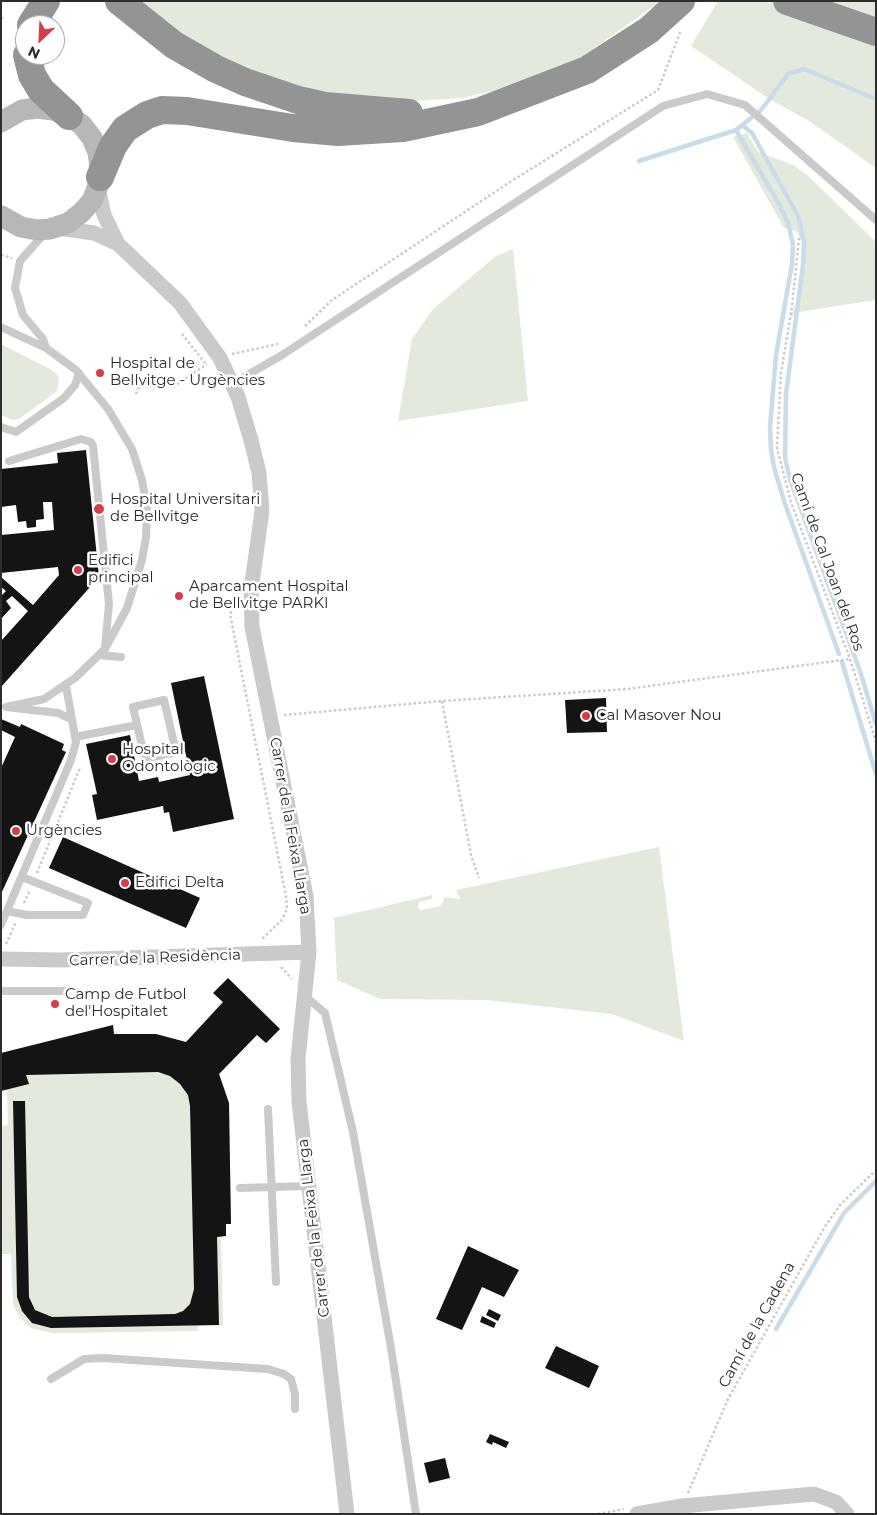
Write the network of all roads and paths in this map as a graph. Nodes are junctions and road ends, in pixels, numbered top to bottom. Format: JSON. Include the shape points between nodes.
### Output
{"nodes":[{"id":1,"x":46,"y":1,"type":"edge"},
{"id":2,"x":119,"y":1,"type":"edge"},
{"id":3,"x":787,"y":1,"type":"edge"},
{"id":4,"x":682,"y":12,"type":"edge"},
{"id":5,"x":37,"y":15,"type":"edge"},
{"id":6,"x":876,"y":32,"type":"edge"},
{"id":7,"x":30,"y":65,"type":"edge"},
{"id":8,"x":506,"y":100,"type":"junction"},
{"id":9,"x":69,"y":116,"type":"junction"},
{"id":10,"x":1,"y":122,"type":"edge"},
{"id":11,"x":99,"y":181,"type":"junction"},
{"id":12,"x":1,"y":216,"type":"edge"},
{"id":13,"x":876,"y":220,"type":"edge"},
{"id":14,"x":52,"y":228,"type":"junction"},
{"id":15,"x":798,"y":238,"type":"dead end"},
{"id":16,"x":118,"y":244,"type":"junction"},
{"id":17,"x":1,"y":255,"type":"edge"},
{"id":18,"x":15,"y":259,"type":"dead end"},
{"id":19,"x":1,"y":327,"type":"edge"},
{"id":20,"x":301,"y":330,"type":"dead end"},
{"id":21,"x":182,"y":334,"type":"dead end"},
{"id":22,"x":284,"y":341,"type":"dead end"},
{"id":23,"x":46,"y":348,"type":"junction"},
{"id":24,"x":228,"y":355,"type":"dead end"},
{"id":25,"x":79,"y":373,"type":"junction"},
{"id":26,"x":232,"y":384,"type":"junction"},
{"id":27,"x":173,"y":387,"type":"dead end"},
{"id":28,"x":154,"y":390,"type":"dead end"},
{"id":29,"x":136,"y":394,"type":"dead end"},
{"id":30,"x":1,"y":427,"type":"edge"},
{"id":31,"x":8,"y":461,"type":"dead end"},
{"id":32,"x":234,"y":607,"type":"dead end"},
{"id":33,"x":105,"y":649,"type":"junction"},
{"id":34,"x":99,"y":655,"type":"junction"},
{"id":35,"x":121,"y":658,"type":"dead end"},
{"id":36,"x":850,"y":659,"type":"junction"},
{"id":37,"x":66,"y":686,"type":"junction"},
{"id":38,"x":442,"y":701,"type":"junction"},
{"id":39,"x":4,"y":707,"type":"edge"},
{"id":40,"x":270,"y":716,"type":"junction"},
{"id":41,"x":71,"y":719,"type":"junction"},
{"id":42,"x":137,"y":725,"type":"junction"},
{"id":43,"x":75,"y":737,"type":"junction"},
{"id":44,"x":876,"y":742,"type":"edge"},
{"id":45,"x":22,"y":877,"type":"junction"},
{"id":46,"x":479,"y":878,"type":"dead end"},
{"id":47,"x":7,"y":911,"type":"junction"},
{"id":48,"x":1,"y":925,"type":"edge"},
{"id":49,"x":260,"y":941,"type":"dead end"},
{"id":50,"x":309,"y":952,"type":"junction"},
{"id":51,"x":1,"y":959,"type":"edge"},
{"id":52,"x":1,"y":991,"type":"edge"},
{"id":53,"x":64,"y":991,"type":"dead end"},
{"id":54,"x":306,"y":996,"type":"junction"},
{"id":55,"x":268,"y":1109,"type":"dead end"},
{"id":56,"x":876,"y":1170,"type":"edge"},
{"id":57,"x":308,"y":1186,"type":"junction"},
{"id":58,"x":272,"y":1187,"type":"junction"},
{"id":59,"x":240,"y":1188,"type":"dead end"},
{"id":60,"x":276,"y":1282,"type":"dead end"},
{"id":61,"x":51,"y":1379,"type":"dead end"},
{"id":62,"x":295,"y":1409,"type":"dead end"},
{"id":63,"x":682,"y":1506,"type":"junction"},
{"id":64,"x":347,"y":1514,"type":"edge"},
{"id":65,"x":416,"y":1514,"type":"edge"},
{"id":66,"x":637,"y":1514,"type":"edge"},
{"id":67,"x":847,"y":1514,"type":"edge"}],
"edges":[{"from":1,"to":5,"type":"highway"},
{"from":2,"to":8,"type":"highway","via":[[153,30],[216,69],[298,100],[354,110],[411,113],[467,108]]},
{"from":3,"to":6,"type":"highway"},
{"from":4,"to":8,"type":"highway","via":[[587,70]]},
{"from":4,"to":20,"type":"path","via":[[658,90],[510,182],[332,300]]},
{"from":7,"to":9,"type":"highway","via":[[41,90]]},
{"from":8,"to":11,"type":"highway","via":[[478,112],[427,123],[359,131],[293,128],[162,110],[125,129],[113,146]]},
{"from":9,"to":10,"type":"street","via":[[37,108],[22,110]]},
{"from":9,"to":11,"type":"street","via":[[92,138],[98,152]]},
{"from":11,"to":14,"type":"street","via":[[92,201],[81,213],[68,223]]},
{"from":11,"to":16,"type":"street","name":"Carrer de la Feixa Llarga","via":[[104,214]]},
{"from":12,"to":14,"type":"street","via":[[37,230]]},
{"from":13,"to":26,"type":"lane","via":[[745,105],[707,94],[663,106],[282,356]]},
{"from":14,"to":16,"type":"street","name":"Carrer de la Feixa Llarga","via":[[94,233]]},
{"from":14,"to":23,"type":"lane","via":[[20,260],[15,288],[23,315],[43,339]]},
{"from":15,"to":36,"type":"path","name":"Camí de Cal Joan del Ros","via":[[792,307],[780,373],[777,448],[791,502]]},
{"from":16,"to":26,"type":"street","name":"Carrer de la Feixa Llarga","via":[[186,311],[220,358]]},
{"from":17,"to":18,"type":"path"},
{"from":19,"to":23,"type":"lane"},
{"from":21,"to":27,"type":"path","via":[[206,364]]},
{"from":22,"to":24,"type":"path"},
{"from":23,"to":25,"type":"lane"},
{"from":25,"to":30,"type":"lane","via":[[75,385],[64,398],[16,432]]},
{"from":25,"to":33,"type":"lane","via":[[108,409],[132,449],[147,509],[146,537],[135,587]]},
{"from":26,"to":40,"type":"street","name":"Carrer de la Feixa Llarga","via":[[246,421],[261,492],[251,610],[254,641]]},
{"from":28,"to":29,"type":"path","via":[[145,384],[139,386]]},
{"from":31,"to":33,"type":"lane","via":[[81,439],[91,442],[109,604]]},
{"from":32,"to":49,"type":"path","name":"Carrer de la Feixa Llarga","via":[[230,614],[286,896],[286,909],[281,921]]},
{"from":33,"to":34,"type":"lane"},
{"from":34,"to":35,"type":"lane"},
{"from":34,"to":37,"type":"lane"},
{"from":36,"to":38,"type":"path","via":[[627,689]]},
{"from":36,"to":44,"type":"path","name":"Camí de Cal Joan del Ros"},
{"from":37,"to":39,"type":"lane","via":[[44,699]]},
{"from":37,"to":41,"type":"lane"},
{"from":38,"to":40,"type":"path"},
{"from":38,"to":46,"type":"path","via":[[471,855]]},
{"from":39,"to":41,"type":"lane","via":[[58,713]]},
{"from":40,"to":50,"type":"street","name":"Carrer de la Feixa Llarga","via":[[304,888]]},
{"from":41,"to":43,"type":"lane"},
{"from":42,"to":42,"type":"lane","via":[[144,759],[176,752],[164,700],[132,707]]},
{"from":42,"to":43,"type":"lane"},
{"from":43,"to":45,"type":"lane","via":[[71,760]]},
{"from":45,"to":47,"type":"lane"},
{"from":45,"to":47,"type":"lane","via":[[88,903],[83,915],[27,915]]},
{"from":47,"to":48,"type":"lane"},
{"from":50,"to":51,"type":"street","name":"Carrer de la Residència"},
{"from":50,"to":54,"type":"street","name":"Carrer de la Feixa Llarga"},
{"from":52,"to":53,"type":"lane"},
{"from":54,"to":57,"type":"street","name":"Carrer de la Feixa Llarga","via":[[297,1077]]},
{"from":54,"to":65,"type":"lane","via":[[325,1013],[353,1132]]},
{"from":55,"to":58,"type":"lane"},
{"from":56,"to":63,"type":"path","name":"Camí de la Cadena","via":[[840,1205],[824,1228],[728,1399]]},
{"from":57,"to":58,"type":"lane"},
{"from":57,"to":64,"type":"street","name":"Carrer de la Feixa Llarga"},
{"from":58,"to":59,"type":"lane"},
{"from":58,"to":60,"type":"lane"},
{"from":61,"to":62,"type":"lane","via":[[84,1359],[103,1358],[268,1369],[291,1379]]},
{"from":63,"to":66,"type":"street"},
{"from":63,"to":67,"type":"street","via":[[814,1494],[836,1502]]}]}
